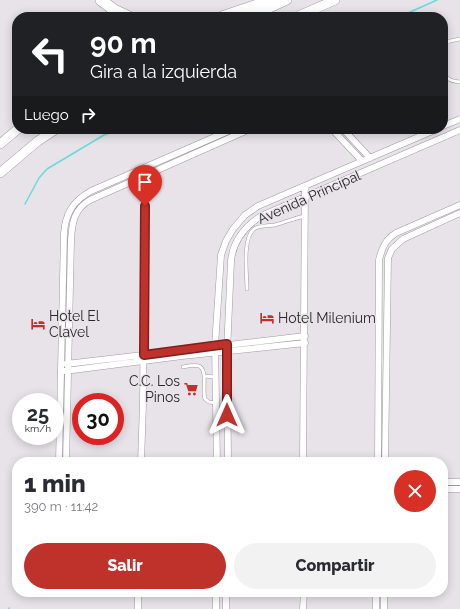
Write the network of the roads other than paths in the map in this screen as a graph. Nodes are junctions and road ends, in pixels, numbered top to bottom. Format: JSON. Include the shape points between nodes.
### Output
{"nodes":[{"id":1,"x":101,"y":0,"type":"edge"},
{"id":2,"x":272,"y":0,"type":"edge"},
{"id":3,"x":287,"y":0,"type":"edge"},
{"id":4,"x":335,"y":0,"type":"edge"},
{"id":5,"x":118,"y":12,"type":"edge"},
{"id":6,"x":237,"y":12,"type":"edge"},
{"id":7,"x":261,"y":12,"type":"edge"},
{"id":8,"x":307,"y":12,"type":"edge"},
{"id":9,"x":460,"y":39,"type":"edge"},
{"id":10,"x":448,"y":42,"type":"edge"},
{"id":11,"x":448,"y":80,"type":"edge"},
{"id":12,"x":460,"y":82,"type":"edge"},
{"id":13,"x":460,"y":119,"type":"edge"},
{"id":14,"x":448,"y":124,"type":"edge"},
{"id":15,"x":460,"y":130,"type":"edge"},
{"id":16,"x":12,"y":134,"type":"edge"},
{"id":17,"x":48,"y":134,"type":"edge"},
{"id":18,"x":222,"y":134,"type":"edge"},
{"id":19,"x":239,"y":134,"type":"edge"},
{"id":20,"x":337,"y":134,"type":"edge"},
{"id":21,"x":347,"y":134,"type":"edge"},
{"id":22,"x":425,"y":134,"type":"edge"},
{"id":23,"x":2,"y":142,"type":"edge"},
{"id":24,"x":370,"y":158,"type":"junction"},
{"id":25,"x":362,"y":161,"type":"junction"},
{"id":26,"x":145,"y":167,"type":"junction"},
{"id":27,"x":0,"y":173,"type":"edge"},
{"id":28,"x":145,"y":175,"type":"junction"},
{"id":29,"x":305,"y":186,"type":"junction"},
{"id":30,"x":305,"y":197,"type":"junction"},
{"id":31,"x":460,"y":206,"type":"edge"},
{"id":32,"x":460,"y":214,"type":"edge"},
{"id":33,"x":305,"y":216,"type":"junction"},
{"id":34,"x":70,"y":218,"type":"junction"},
{"id":35,"x":71,"y":260,"type":"junction"},
{"id":36,"x":63,"y":261,"type":"junction"},
{"id":37,"x":247,"y":289,"type":"dead end"},
{"id":38,"x":379,"y":291,"type":"junction"},
{"id":39,"x":387,"y":292,"type":"junction"},
{"id":40,"x":70,"y":321,"type":"junction"},
{"id":41,"x":62,"y":322,"type":"junction"},
{"id":42,"x":387,"y":329,"type":"junction"},
{"id":43,"x":378,"y":330,"type":"junction"},
{"id":44,"x":305,"y":336,"type":"junction"},
{"id":45,"x":227,"y":344,"type":"junction"},
{"id":46,"x":305,"y":344,"type":"junction"},
{"id":47,"x":215,"y":346,"type":"junction"},
{"id":48,"x":227,"y":352,"type":"junction"},
{"id":49,"x":216,"y":353,"type":"junction"},
{"id":50,"x":144,"y":358,"type":"junction"},
{"id":51,"x":62,"y":364,"type":"junction"},
{"id":52,"x":69,"y":364,"type":"junction"},
{"id":53,"x":183,"y":366,"type":"dead end"},
{"id":54,"x":69,"y":371,"type":"junction"},
{"id":55,"x":62,"y":372,"type":"junction"},
{"id":56,"x":204,"y":376,"type":"junction"},
{"id":57,"x":215,"y":377,"type":"junction"},
{"id":58,"x":216,"y":403,"type":"junction"},
{"id":59,"x":60,"y":457,"type":"edge"},
{"id":60,"x":66,"y":457,"type":"edge"},
{"id":61,"x":141,"y":457,"type":"edge"},
{"id":62,"x":217,"y":457,"type":"edge"},
{"id":63,"x":228,"y":457,"type":"edge"},
{"id":64,"x":303,"y":457,"type":"edge"},
{"id":65,"x":378,"y":457,"type":"edge"},
{"id":66,"x":385,"y":457,"type":"edge"},
{"id":67,"x":448,"y":482,"type":"edge"},
{"id":68,"x":460,"y":482,"type":"edge"},
{"id":69,"x":448,"y":489,"type":"edge"},
{"id":70,"x":460,"y":489,"type":"edge"},
{"id":71,"x":138,"y":597,"type":"edge"},
{"id":72,"x":216,"y":597,"type":"edge"},
{"id":73,"x":226,"y":597,"type":"edge"},
{"id":74,"x":304,"y":597,"type":"edge"},
{"id":75,"x":376,"y":597,"type":"edge"},
{"id":76,"x":384,"y":597,"type":"edge"},
{"id":77,"x":138,"y":609,"type":"edge"},
{"id":78,"x":216,"y":609,"type":"edge"},
{"id":79,"x":226,"y":609,"type":"edge"},
{"id":80,"x":303,"y":609,"type":"edge"},
{"id":81,"x":376,"y":609,"type":"edge"},
{"id":82,"x":384,"y":609,"type":"edge"}],
"edges":[{"from":1,"to":5,"type":"highway"},
{"from":2,"to":6,"type":"highway"},
{"from":3,"to":7,"type":"main road"},
{"from":4,"to":8,"type":"main road"},
{"from":9,"to":10,"type":"lane"},
{"from":11,"to":12,"type":"lane"},
{"from":13,"to":14,"type":"street"},
{"from":15,"to":30,"type":"street","name":"Avenida Principal"},
{"from":16,"to":23,"type":"main road"},
{"from":17,"to":27,"type":"main road"},
{"from":18,"to":26,"type":"street"},
{"from":19,"to":28,"type":"street"},
{"from":20,"to":25,"type":"street"},
{"from":21,"to":24,"type":"street"},
{"from":22,"to":24,"type":"street","name":"Avenida Principal"},
{"from":24,"to":25,"type":"street","name":"Avenida Principal"},
{"from":25,"to":29,"type":"street","name":"Avenida Principal"},
{"from":26,"to":28,"type":"street"},
{"from":26,"to":34,"type":"street","via":[[85,194],[73,205]]},
{"from":28,"to":34,"type":"street","via":[[86,202]]},
{"from":28,"to":50,"type":"street"},
{"from":29,"to":30,"type":"street"},
{"from":29,"to":47,"type":"street","name":"Avenida Principal","via":[[254,209],[241,219],[229,235],[221,255]]},
{"from":30,"to":33,"type":"street"},
{"from":30,"to":45,"type":"street","name":"Avenida Principal","via":[[255,220],[236,242],[231,261]]},
{"from":31,"to":38,"type":"street","via":[[401,231],[387,240],[379,260]]},
{"from":32,"to":39,"type":"street","via":[[408,236],[394,247],[388,258]]},
{"from":33,"to":37,"type":"lane","via":[[259,227],[250,234],[247,245]]},
{"from":33,"to":44,"type":"street"},
{"from":34,"to":35,"type":"street"},
{"from":34,"to":36,"type":"street","via":[[64,228]]},
{"from":35,"to":36,"type":"street"},
{"from":35,"to":40,"type":"street"},
{"from":36,"to":41,"type":"street"},
{"from":38,"to":39,"type":"street"},
{"from":38,"to":43,"type":"street"},
{"from":39,"to":42,"type":"street"},
{"from":40,"to":41,"type":"street"},
{"from":40,"to":52,"type":"street"},
{"from":41,"to":51,"type":"street"},
{"from":42,"to":43,"type":"street"},
{"from":42,"to":66,"type":"street"},
{"from":43,"to":65,"type":"street"},
{"from":44,"to":45,"type":"street"},
{"from":44,"to":46,"type":"street"},
{"from":45,"to":47,"type":"street"},
{"from":45,"to":48,"type":"street","name":"Avenida Principal"},
{"from":46,"to":48,"type":"street"},
{"from":46,"to":64,"type":"street"},
{"from":47,"to":49,"type":"street","name":"Avenida Principal"},
{"from":47,"to":50,"type":"street"},
{"from":48,"to":49,"type":"street"},
{"from":48,"to":63,"type":"street","name":"Avenida Principal"},
{"from":49,"to":50,"type":"street"},
{"from":49,"to":57,"type":"street","name":"Avenida Principal"},
{"from":50,"to":52,"type":"street"},
{"from":50,"to":54,"type":"street"},
{"from":50,"to":61,"type":"street"},
{"from":51,"to":52,"type":"street"},
{"from":51,"to":55,"type":"street"},
{"from":52,"to":54,"type":"street"},
{"from":53,"to":56,"type":"lane","via":[[198,366],[203,370]]},
{"from":54,"to":55,"type":"street"},
{"from":54,"to":60,"type":"street"},
{"from":55,"to":59,"type":"street"},
{"from":56,"to":57,"type":"lane"},
{"from":56,"to":58,"type":"lane","via":[[205,399]]},
{"from":57,"to":58,"type":"street","name":"Avenida Principal"},
{"from":58,"to":62,"type":"street","name":"Avenida Principal"},
{"from":67,"to":68,"type":"street"},
{"from":69,"to":70,"type":"street"},
{"from":71,"to":77,"type":"street"},
{"from":72,"to":78,"type":"street"},
{"from":73,"to":79,"type":"street"},
{"from":74,"to":80,"type":"street"},
{"from":75,"to":81,"type":"street"},
{"from":76,"to":82,"type":"street"}]}
